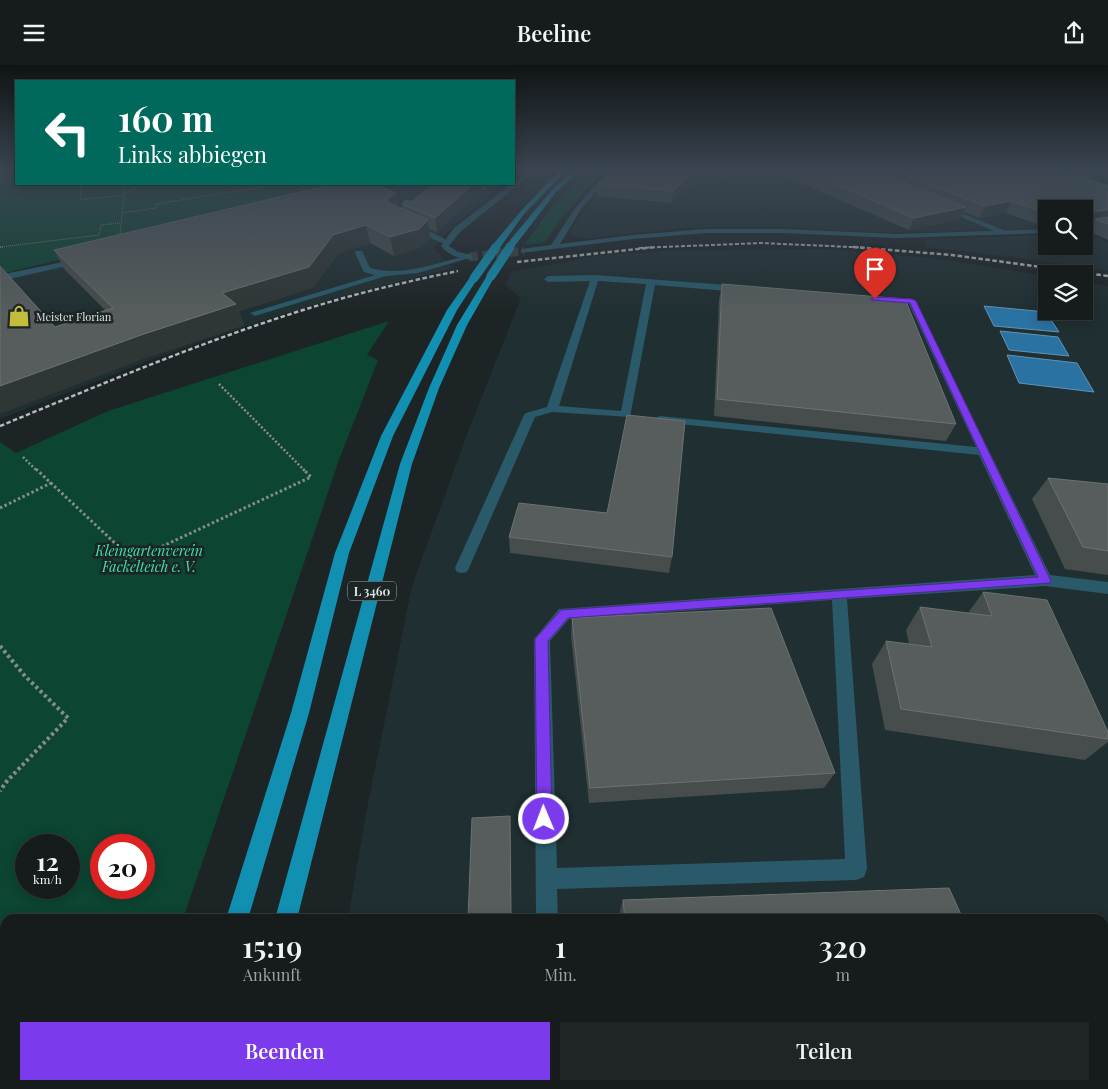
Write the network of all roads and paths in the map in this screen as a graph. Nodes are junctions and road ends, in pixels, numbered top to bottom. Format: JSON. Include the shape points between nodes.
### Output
{"nodes":[{"id":1,"x":121,"y":218,"type":"edge"},
{"id":2,"x":473,"y":218,"type":"edge"},
{"id":3,"x":519,"y":218,"type":"edge"},
{"id":4,"x":533,"y":218,"type":"edge"},
{"id":5,"x":572,"y":218,"type":"edge"},
{"id":6,"x":965,"y":218,"type":"edge"},
{"id":7,"x":402,"y":221,"type":"edge"},
{"id":8,"x":120,"y":223,"type":"junction"},
{"id":9,"x":1108,"y":225,"type":"edge"},
{"id":10,"x":1093,"y":226,"type":"edge"},
{"id":11,"x":1038,"y":231,"type":"edge"},
{"id":12,"x":1004,"y":232,"type":"junction"},
{"id":13,"x":130,"y":233,"type":"edge"},
{"id":14,"x":99,"y":235,"type":"junction"},
{"id":15,"x":120,"y":235,"type":"junction"},
{"id":16,"x":99,"y":240,"type":"edge"},
{"id":17,"x":127,"y":240,"type":"edge"},
{"id":18,"x":447,"y":242,"type":"junction"},
{"id":19,"x":0,"y":247,"type":"edge"},
{"id":20,"x":554,"y":247,"type":"junction"},
{"id":21,"x":524,"y":251,"type":"tunnel mouth"},
{"id":22,"x":359,"y":253,"type":"edge"},
{"id":23,"x":93,"y":258,"type":"edge"},
{"id":24,"x":384,"y":275,"type":"junction"},
{"id":25,"x":595,"y":277,"type":"junction"},
{"id":26,"x":0,"y":278,"type":"edge"},
{"id":27,"x":548,"y":279,"type":"dead end"},
{"id":28,"x":651,"y":282,"type":"junction"},
{"id":29,"x":748,"y":289,"type":"edge"},
{"id":30,"x":874,"y":299,"type":"edge"},
{"id":31,"x":255,"y":313,"type":"dead end"},
{"id":32,"x":219,"y":385,"type":"dead end"},
{"id":33,"x":552,"y":409,"type":"junction"},
{"id":34,"x":635,"y":416,"type":"junction"},
{"id":35,"x":984,"y":452,"type":"junction"},
{"id":36,"x":23,"y":457,"type":"dead end"},
{"id":37,"x":51,"y":483,"type":"junction"},
{"id":38,"x":0,"y":508,"type":"edge"},
{"id":39,"x":462,"y":568,"type":"dead end"},
{"id":40,"x":1046,"y":581,"type":"junction"},
{"id":41,"x":1108,"y":588,"type":"edge"},
{"id":42,"x":839,"y":595,"type":"junction"},
{"id":43,"x":0,"y":647,"type":"edge"},
{"id":44,"x":0,"y":791,"type":"edge"},
{"id":45,"x":545,"y":879,"type":"junction"},
{"id":46,"x":239,"y":914,"type":"edge"},
{"id":47,"x":287,"y":914,"type":"edge"},
{"id":48,"x":547,"y":914,"type":"edge"}],
"edges":[{"from":1,"to":8,"type":"path"},
{"from":2,"to":18,"type":"street"},
{"from":3,"to":46,"type":"main road","number":"L 3460","bridge":true,"via":[[447,318],[386,436],[342,553],[300,713]]},
{"from":4,"to":47,"type":"main road","number":"L 3460","bridge":true,"via":[[491,275],[462,325],[406,464]]},
{"from":5,"to":20,"type":"street"},
{"from":6,"to":12,"type":"street"},
{"from":7,"to":18,"type":"street"},
{"from":8,"to":14,"type":"path","via":[[101,225]]},
{"from":8,"to":15,"type":"path"},
{"from":9,"to":10,"type":"street"},
{"from":11,"to":12,"type":"street"},
{"from":12,"to":20,"type":"street","via":[[897,236],[706,231]]},
{"from":13,"to":15,"type":"path"},
{"from":14,"to":16,"type":"path"},
{"from":14,"to":19,"type":"path"},
{"from":15,"to":17,"type":"path"},
{"from":18,"to":24,"type":"street","via":[[448,250],[469,257]]},
{"from":20,"to":21,"type":"street"},
{"from":22,"to":24,"type":"street","via":[[368,270]]},
{"from":23,"to":26,"type":"street"},
{"from":24,"to":31,"type":"street"},
{"from":25,"to":27,"type":"street"},
{"from":25,"to":28,"type":"street"},
{"from":25,"to":33,"type":"street"},
{"from":28,"to":29,"type":"street"},
{"from":28,"to":34,"type":"street"},
{"from":30,"to":35,"type":"street","via":[[912,301]]},
{"from":32,"to":37,"type":"path","via":[[311,477],[133,560]]},
{"from":33,"to":34,"type":"street"},
{"from":33,"to":39,"type":"street","via":[[530,415]]},
{"from":34,"to":35,"type":"street"},
{"from":35,"to":40,"type":"street"},
{"from":36,"to":37,"type":"path"},
{"from":37,"to":38,"type":"path"},
{"from":40,"to":41,"type":"street"},
{"from":40,"to":42,"type":"street"},
{"from":42,"to":45,"type":"street","via":[[565,613],[542,639]]},
{"from":42,"to":45,"type":"street","via":[[856,869]]},
{"from":43,"to":44,"type":"path","via":[[68,717]]},
{"from":45,"to":48,"type":"street"}]}
